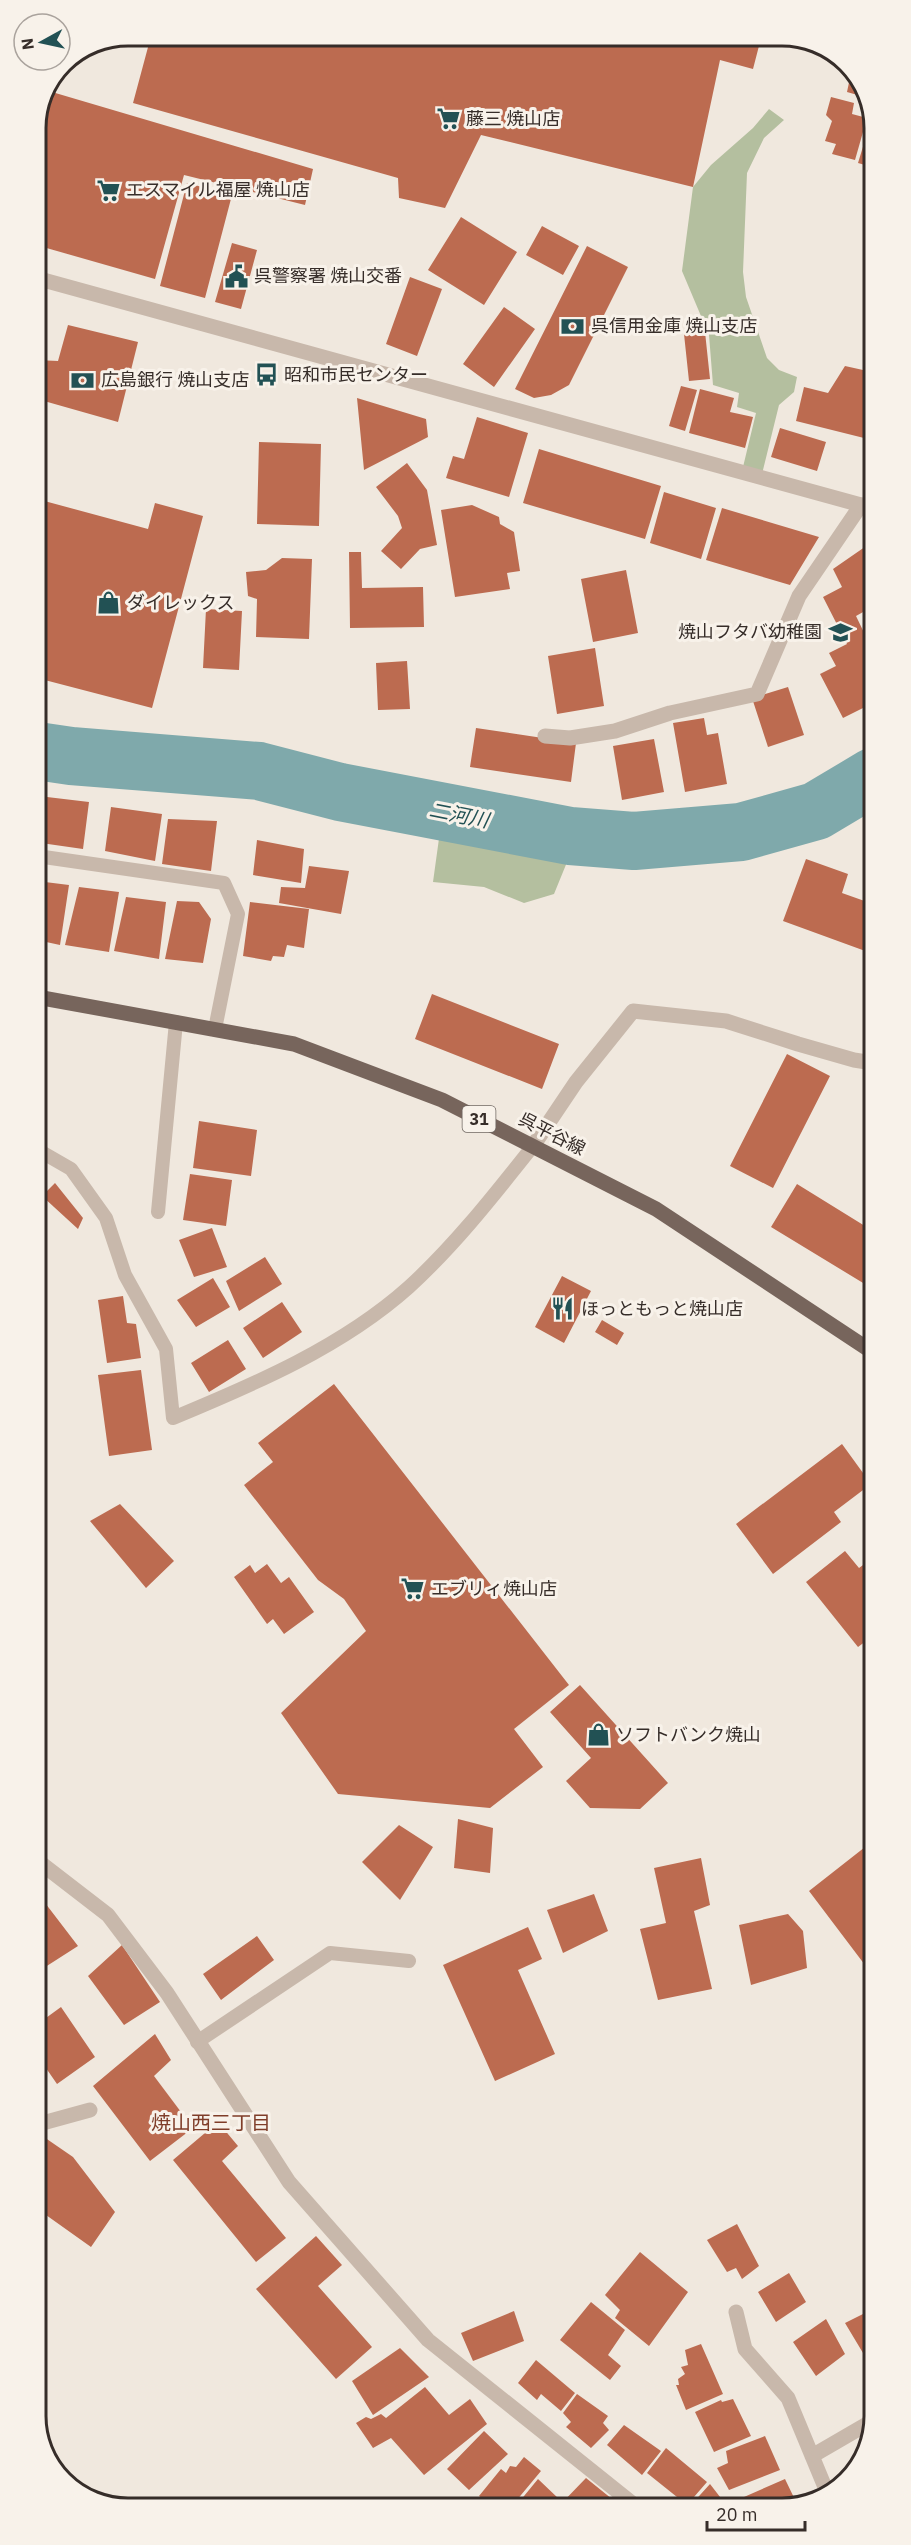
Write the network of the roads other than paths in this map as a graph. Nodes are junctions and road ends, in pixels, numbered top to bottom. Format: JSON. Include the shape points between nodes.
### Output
{"nodes":[{"id":1,"x":47,"y":281,"type":"edge"},
{"id":2,"x":864,"y":506,"type":"edge"},
{"id":3,"x":864,"y":511,"type":"edge"},
{"id":4,"x":545,"y":736,"type":"dead end"},
{"id":5,"x":47,"y":857,"type":"edge"},
{"id":6,"x":47,"y":999,"type":"edge"},
{"id":7,"x":176,"y":1022,"type":"junction"},
{"id":8,"x":215,"y":1029,"type":"junction"},
{"id":9,"x":864,"y":1061,"type":"edge"},
{"id":10,"x":533,"y":1146,"type":"junction"},
{"id":11,"x":47,"y":1155,"type":"edge"},
{"id":12,"x":158,"y":1212,"type":"dead end"},
{"id":13,"x":864,"y":1347,"type":"edge"},
{"id":14,"x":46,"y":1867,"type":"edge"},
{"id":15,"x":409,"y":1961,"type":"dead end"},
{"id":16,"x":197,"y":2042,"type":"junction"},
{"id":17,"x":90,"y":2110,"type":"dead end"},
{"id":18,"x":46,"y":2122,"type":"edge"},
{"id":19,"x":736,"y":2312,"type":"dead end"},
{"id":20,"x":863,"y":2426,"type":"edge"},
{"id":21,"x":812,"y":2456,"type":"junction"},
{"id":22,"x":825,"y":2487,"type":"edge"},
{"id":23,"x":627,"y":2498,"type":"edge"}],
"edges":[{"from":1,"to":2,"type":"street"},
{"from":3,"to":4,"type":"street","via":[[799,596],[758,694],[670,713],[615,731],[570,738]]},
{"from":5,"to":8,"type":"lane","via":[[224,883],[238,914]]},
{"from":6,"to":7,"type":"main road","name":"呉平谷線","number":"31"},
{"from":7,"to":8,"type":"main road","name":"呉平谷線","number":"31"},
{"from":7,"to":12,"type":"lane"},
{"from":8,"to":10,"type":"main road","name":"呉平谷線","number":"31","via":[[304,1048],[442,1100]]},
{"from":9,"to":10,"type":"street","via":[[726,1021],[633,1011],[576,1082]]},
{"from":10,"to":11,"type":"lane","via":[[470,1225],[408,1288],[303,1359],[173,1418],[166,1349],[125,1275],[106,1218],[71,1169]]},
{"from":10,"to":13,"type":"main road","name":"呉平谷線","number":"31","via":[[656,1209]]},
{"from":14,"to":16,"type":"street","via":[[108,1915],[167,1993]]},
{"from":15,"to":16,"type":"lane","via":[[330,1953]]},
{"from":16,"to":23,"type":"street","via":[[289,2182],[428,2340]]},
{"from":17,"to":18,"type":"street"},
{"from":19,"to":21,"type":"street","via":[[746,2349],[788,2398]]},
{"from":20,"to":21,"type":"street"},
{"from":21,"to":22,"type":"street"}]}
